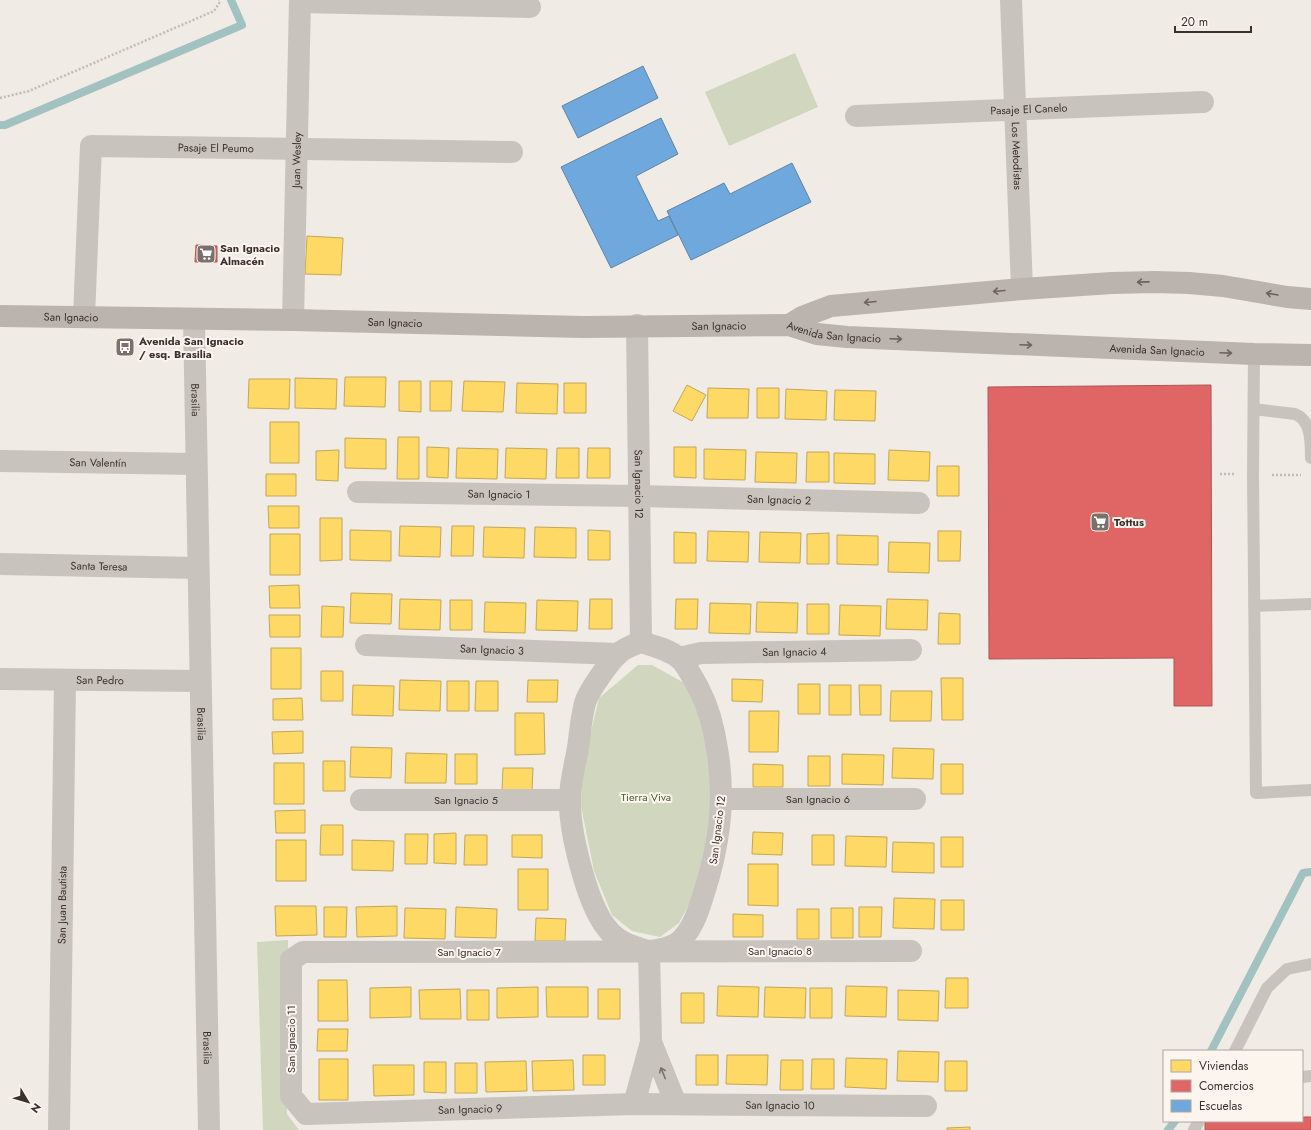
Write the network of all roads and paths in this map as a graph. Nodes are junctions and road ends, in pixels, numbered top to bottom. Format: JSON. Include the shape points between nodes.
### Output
{"nodes":[{"id":1,"x":219,"y":0,"type":"edge"},
{"id":2,"x":1011,"y":0,"type":"edge"},
{"id":3,"x":300,"y":1,"type":"edge"},
{"id":4,"x":530,"y":8,"type":"dead end"},
{"id":5,"x":0,"y":98,"type":"edge"},
{"id":6,"x":1203,"y":102,"type":"dead end"},
{"id":7,"x":1015,"y":110,"type":"junction"},
{"id":8,"x":856,"y":116,"type":"dead end"},
{"id":9,"x":297,"y":149,"type":"junction"},
{"id":10,"x":512,"y":152,"type":"dead end"},
{"id":11,"x":1022,"y":289,"type":"junction"},
{"id":12,"x":1311,"y":299,"type":"edge"},
{"id":13,"x":0,"y":316,"type":"edge"},
{"id":14,"x":84,"y":317,"type":"junction"},
{"id":15,"x":194,"y":319,"type":"junction"},
{"id":16,"x":293,"y":320,"type":"junction"},
{"id":17,"x":638,"y":325,"type":"junction"},
{"id":18,"x":789,"y":325,"type":"junction"},
{"id":19,"x":1254,"y":354,"type":"junction"},
{"id":20,"x":1311,"y":355,"type":"edge"},
{"id":21,"x":1254,"y":409,"type":"junction"},
{"id":22,"x":1311,"y":458,"type":"edge"},
{"id":23,"x":0,"y":461,"type":"edge"},
{"id":24,"x":196,"y":464,"type":"junction"},
{"id":25,"x":358,"y":492,"type":"dead end"},
{"id":26,"x":639,"y":496,"type":"junction"},
{"id":27,"x":919,"y":503,"type":"dead end"},
{"id":28,"x":0,"y":564,"type":"edge"},
{"id":29,"x":198,"y":568,"type":"junction"},
{"id":30,"x":1311,"y":604,"type":"edge"},
{"id":31,"x":1254,"y":606,"type":"junction"},
{"id":32,"x":641,"y":642,"type":"junction"},
{"id":33,"x":366,"y":645,"type":"dead end"},
{"id":34,"x":911,"y":650,"type":"dead end"},
{"id":35,"x":618,"y":654,"type":"junction"},
{"id":36,"x":679,"y":658,"type":"junction"},
{"id":37,"x":0,"y":679,"type":"edge"},
{"id":38,"x":65,"y":680,"type":"junction"},
{"id":39,"x":200,"y":682,"type":"junction"},
{"id":40,"x":1311,"y":790,"type":"edge"},
{"id":41,"x":722,"y":799,"type":"junction"},
{"id":42,"x":915,"y":799,"type":"dead end"},
{"id":43,"x":361,"y":800,"type":"dead end"},
{"id":44,"x":570,"y":800,"type":"junction"},
{"id":45,"x":649,"y":951,"type":"junction"},
{"id":46,"x":911,"y":951,"type":"dead end"},
{"id":47,"x":291,"y":960,"type":"joint"},
{"id":48,"x":1311,"y":964,"type":"edge"},
{"id":49,"x":651,"y":1042,"type":"junction"},
{"id":50,"x":1236,"y":1050,"type":"edge"},
{"id":51,"x":634,"y":1104,"type":"junction"},
{"id":52,"x":676,"y":1104,"type":"junction"},
{"id":53,"x":926,"y":1106,"type":"dead end"},
{"id":54,"x":306,"y":1114,"type":"joint"},
{"id":55,"x":59,"y":1130,"type":"edge"},
{"id":56,"x":209,"y":1130,"type":"edge"}],
"edges":[{"from":1,"to":5,"type":"path","via":[[214,11],[29,91]]},
{"from":2,"to":7,"type":"street","name":"Los Metodistas"},
{"from":3,"to":4,"type":"street"},
{"from":3,"to":9,"type":"street","name":"Juan Wesley"},
{"from":6,"to":7,"type":"street","name":"Pasaje El Canelo"},
{"from":7,"to":8,"type":"street","name":"Pasaje El Canelo"},
{"from":7,"to":11,"type":"street","name":"Los Metodistas"},
{"from":9,"to":10,"type":"street","name":"Pasaje El Peumo"},
{"from":9,"to":14,"type":"street","name":"Pasaje El Peumo","via":[[91,146]]},
{"from":9,"to":16,"type":"street","name":"Juan Wesley"},
{"from":12,"to":11,"type":"main road","name":"Avenida San Ignacio","one_way":true,"via":[[1223,286],[1155,282]]},
{"from":11,"to":18,"type":"main road","name":"Avenida San Ignacio","one_way":true,"via":[[831,306]]},
{"from":13,"to":14,"type":"main road","name":"San Ignacio"},
{"from":14,"to":15,"type":"main road","name":"San Ignacio"},
{"from":15,"to":16,"type":"main road","name":"San Ignacio"},
{"from":15,"to":24,"type":"street","name":"Brasilia"},
{"from":16,"to":17,"type":"main road","name":"San Ignacio","via":[[583,327]]},
{"from":17,"to":18,"type":"main road","name":"San Ignacio"},
{"from":17,"to":26,"type":"street","name":"San Ignacio 12"},
{"from":18,"to":19,"type":"main road","name":"Avenida San Ignacio","one_way":true,"via":[[817,334],[839,337]]},
{"from":19,"to":20,"type":"main road","name":"Avenida San Ignacio"},
{"from":19,"to":21,"type":"lane"},
{"from":21,"to":22,"type":"lane","via":[[1295,414],[1306,419],[1311,428]]},
{"from":21,"to":31,"type":"lane"},
{"from":23,"to":24,"type":"street","name":"San Valentín"},
{"from":24,"to":29,"type":"street","name":"Brasilia"},
{"from":25,"to":26,"type":"street","name":"San Ignacio 1"},
{"from":26,"to":27,"type":"street","name":"San Ignacio 2"},
{"from":26,"to":32,"type":"street","name":"San Ignacio 12"},
{"from":28,"to":29,"type":"street","name":"Santa Teresa"},
{"from":29,"to":39,"type":"street","name":"Brasilia"},
{"from":30,"to":31,"type":"lane"},
{"from":31,"to":40,"type":"lane","via":[[1256,793]]},
{"from":32,"to":35,"type":"street"},
{"from":32,"to":36,"type":"street","name":"San Ignacio 12","via":[[662,648]]},
{"from":33,"to":35,"type":"street","name":"San Ignacio 3"},
{"from":34,"to":36,"type":"street","name":"San Ignacio 4","via":[[701,653]]},
{"from":35,"to":44,"type":"street","via":[[585,702]]},
{"from":36,"to":41,"type":"street","name":"San Ignacio 12","via":[[705,700],[721,771]]},
{"from":37,"to":38,"type":"street","name":"San Pedro"},
{"from":38,"to":39,"type":"street","name":"San Pedro"},
{"from":38,"to":55,"type":"street","name":"San Juan Bautista"},
{"from":39,"to":56,"type":"street","name":"Brasilia"},
{"from":41,"to":42,"type":"street","name":"San Ignacio 6"},
{"from":41,"to":45,"type":"street","name":"San Ignacio 12","via":[[712,870],[698,912],[686,934],[675,944]]},
{"from":43,"to":44,"type":"street","name":"San Ignacio 5"},
{"from":44,"to":45,"type":"street","via":[[579,860],[596,911],[606,928],[621,941]]},
{"from":45,"to":46,"type":"street","name":"San Ignacio 8"},
{"from":45,"to":47,"type":"street","name":"San Ignacio 7","via":[[303,952]]},
{"from":45,"to":49,"type":"street"},
{"from":47,"to":54,"type":"street","name":"San Ignacio 11","via":[[291,1096]]},
{"from":48,"to":50,"type":"lane","via":[[1287,969],[1267,988]]},
{"from":49,"to":51,"type":"street"},
{"from":52,"to":49,"type":"street","one_way":true},
{"from":51,"to":52,"type":"street","name":"San Ignacio 10"},
{"from":51,"to":54,"type":"street","name":"San Ignacio 9"},
{"from":52,"to":53,"type":"street","name":"San Ignacio 10"}]}
